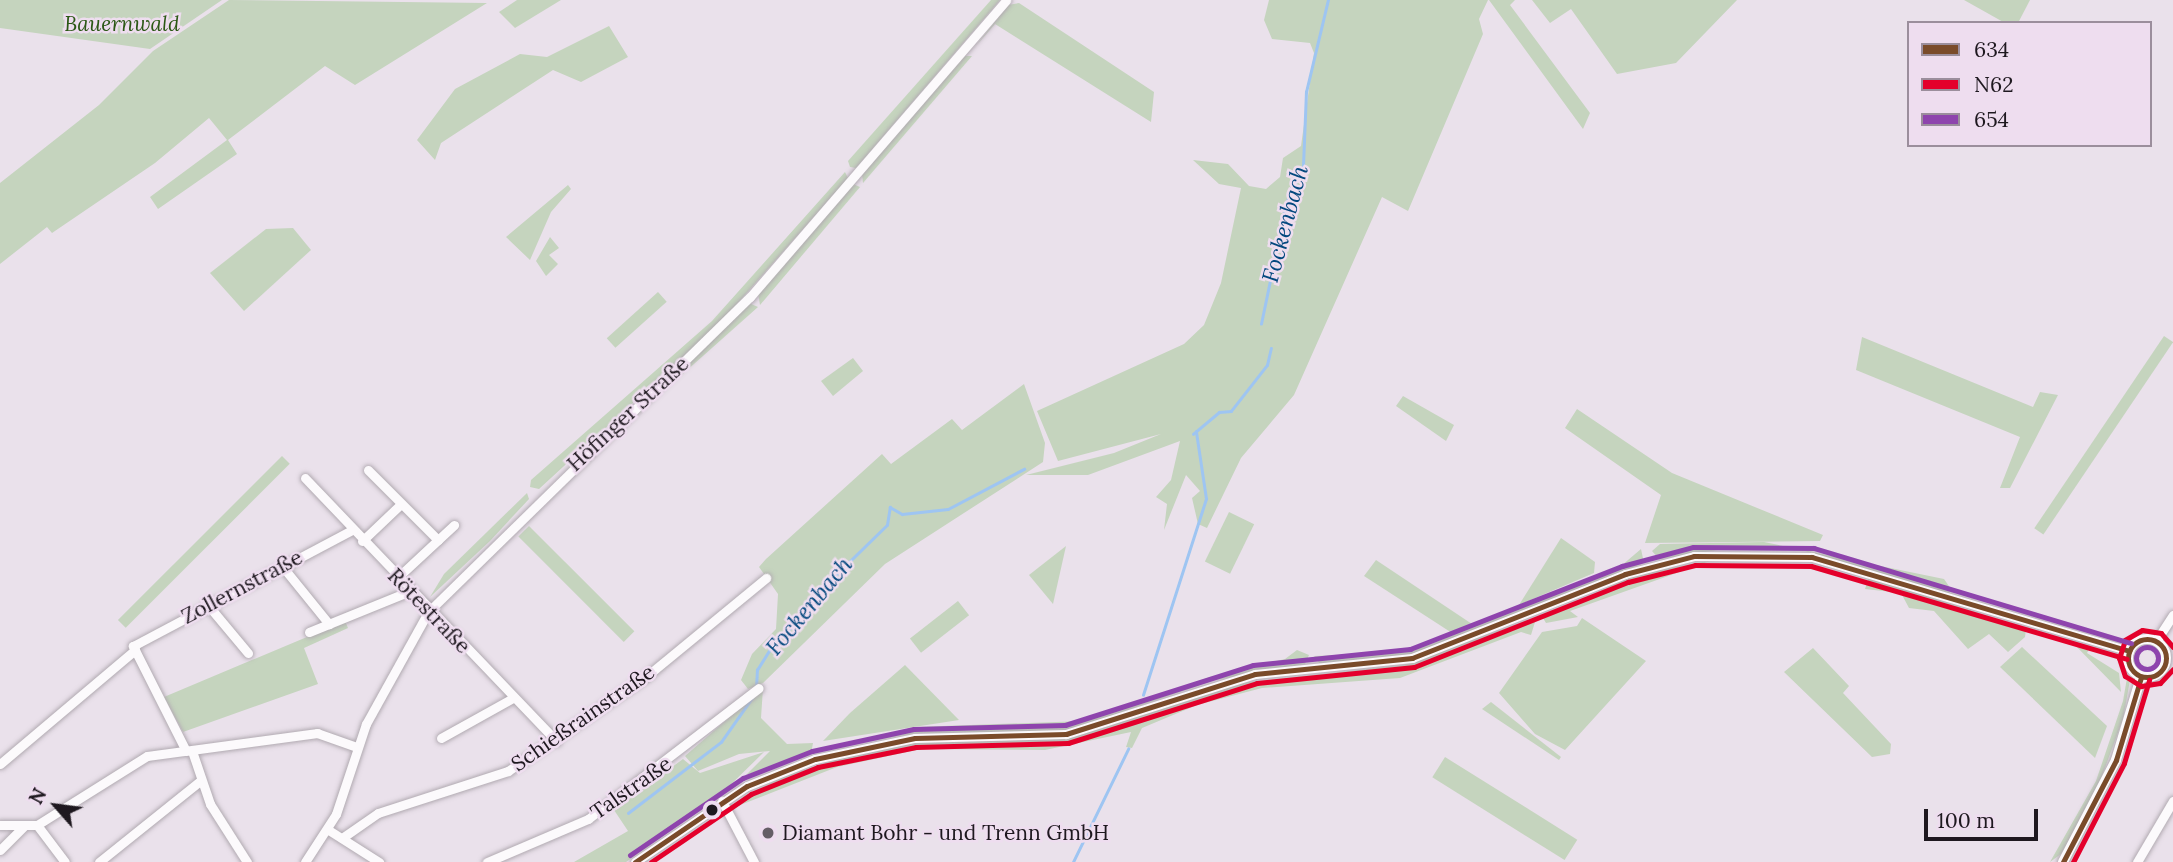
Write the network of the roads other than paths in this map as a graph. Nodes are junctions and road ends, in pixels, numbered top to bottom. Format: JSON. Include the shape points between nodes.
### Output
{"nodes":[{"id":1,"x":1006,"y":0,"type":"edge"},
{"id":2,"x":368,"y":470,"type":"dead end"},
{"id":3,"x":305,"y":478,"type":"dead end"},
{"id":4,"x":401,"y":504,"type":"junction"},
{"id":5,"x":453,"y":525,"type":"dead end"},
{"id":6,"x":352,"y":530,"type":"junction"},
{"id":7,"x":438,"y":540,"type":"junction"},
{"id":8,"x":362,"y":541,"type":"junction"},
{"id":9,"x":282,"y":566,"type":"junction"},
{"id":10,"x":397,"y":578,"type":"junction"},
{"id":11,"x":766,"y":578,"type":"dead end"},
{"id":12,"x":410,"y":591,"type":"junction"},
{"id":13,"x":207,"y":604,"type":"junction"},
{"id":14,"x":428,"y":612,"type":"junction"},
{"id":15,"x":2173,"y":615,"type":"edge"},
{"id":16,"x":329,"y":624,"type":"junction"},
{"id":17,"x":309,"y":632,"type":"dead end"},
{"id":18,"x":2156,"y":641,"type":"junction"},
{"id":19,"x":134,"y":648,"type":"junction"},
{"id":20,"x":2129,"y":651,"type":"junction"},
{"id":21,"x":248,"y":653,"type":"dead end"},
{"id":22,"x":2170,"y":661,"type":"edge"},
{"id":23,"x":2141,"y":677,"type":"junction"},
{"id":24,"x":755,"y":691,"type":"dead end"},
{"id":25,"x":513,"y":698,"type":"junction"},
{"id":26,"x":441,"y":738,"type":"dead end"},
{"id":27,"x":556,"y":741,"type":"junction"},
{"id":28,"x":357,"y":747,"type":"junction"},
{"id":29,"x":189,"y":751,"type":"junction"},
{"id":30,"x":0,"y":765,"type":"edge"},
{"id":31,"x":200,"y":781,"type":"junction"},
{"id":32,"x":722,"y":801,"type":"junction"},
{"id":33,"x":2173,"y":801,"type":"edge"},
{"id":34,"x":0,"y":825,"type":"edge"},
{"id":35,"x":25,"y":825,"type":"junction"},
{"id":36,"x":37,"y":825,"type":"junction"},
{"id":37,"x":327,"y":829,"type":"junction"},
{"id":38,"x":342,"y":838,"type":"junction"},
{"id":39,"x":0,"y":850,"type":"edge"},
{"id":40,"x":65,"y":862,"type":"edge"},
{"id":41,"x":99,"y":862,"type":"edge"},
{"id":42,"x":247,"y":862,"type":"edge"},
{"id":43,"x":305,"y":862,"type":"edge"},
{"id":44,"x":379,"y":862,"type":"edge"},
{"id":45,"x":487,"y":862,"type":"edge"},
{"id":46,"x":635,"y":862,"type":"edge"},
{"id":47,"x":754,"y":862,"type":"edge"},
{"id":48,"x":2063,"y":862,"type":"edge"},
{"id":49,"x":2137,"y":862,"type":"edge"}],
"edges":[{"from":1,"to":14,"type":"street","name":"Höfinger Straße","via":[[750,297]]},
{"from":2,"to":4,"type":"street"},
{"from":3,"to":6,"type":"street","name":"Rötestraße"},
{"from":4,"to":7,"type":"street"},
{"from":4,"to":8,"type":"street"},
{"from":5,"to":7,"type":"street"},
{"from":6,"to":8,"type":"street","name":"Rötestraße"},
{"from":6,"to":9,"type":"street","name":"Zollernstraße"},
{"from":7,"to":10,"type":"street"},
{"from":8,"to":10,"type":"street","name":"Rötestraße"},
{"from":9,"to":13,"type":"street","name":"Zollernstraße"},
{"from":9,"to":16,"type":"street"},
{"from":10,"to":12,"type":"street","name":"Rötestraße"},
{"from":11,"to":27,"type":"street","name":"Schießrainstraße"},
{"from":12,"to":14,"type":"street","name":"Rötestraße"},
{"from":12,"to":16,"type":"street"},
{"from":13,"to":19,"type":"street","name":"Zollernstraße"},
{"from":13,"to":21,"type":"street"},
{"from":14,"to":25,"type":"street","name":"Rötestraße"},
{"from":14,"to":28,"type":"street","name":"Höfinger Straße"},
{"from":15,"to":18,"type":"street"},
{"from":16,"to":17,"type":"street"},
{"from":18,"to":20,"type":"main road","via":[[2140,639]]},
{"from":18,"to":22,"type":"main road"},
{"from":19,"to":29,"type":"street"},
{"from":19,"to":30,"type":"street","name":"Zollernstraße"},
{"from":20,"to":23,"type":"main road","via":[[2130,667]]},
{"from":20,"to":32,"type":"street","via":[[1812,556],[1729,552],[1652,565],[1412,659],[1255,674],[1066,734],[968,737],[856,748],[784,770]]},
{"from":22,"to":23,"type":"main road","via":[[2160,673]]},
{"from":23,"to":48,"type":"main road","via":[[2116,760]]},
{"from":24,"to":45,"type":"street","name":"Talstraße","via":[[588,819]]},
{"from":25,"to":26,"type":"street"},
{"from":25,"to":27,"type":"street","name":"Rötestraße"},
{"from":27,"to":38,"type":"street","name":"Schießrainstraße","via":[[468,788],[378,813]]},
{"from":28,"to":29,"type":"street","via":[[317,733]]},
{"from":28,"to":37,"type":"street","name":"Höfinger Straße"},
{"from":29,"to":31,"type":"street"},
{"from":29,"to":36,"type":"street","via":[[130,762]]},
{"from":31,"to":41,"type":"street"},
{"from":31,"to":42,"type":"street"},
{"from":32,"to":46,"type":"street"},
{"from":32,"to":47,"type":"street"},
{"from":33,"to":49,"type":"street"},
{"from":34,"to":35,"type":"street"},
{"from":35,"to":36,"type":"street"},
{"from":35,"to":39,"type":"street"},
{"from":36,"to":40,"type":"street"},
{"from":37,"to":38,"type":"street"},
{"from":37,"to":43,"type":"street","name":"Höfinger Straße"},
{"from":38,"to":44,"type":"street"}]}
